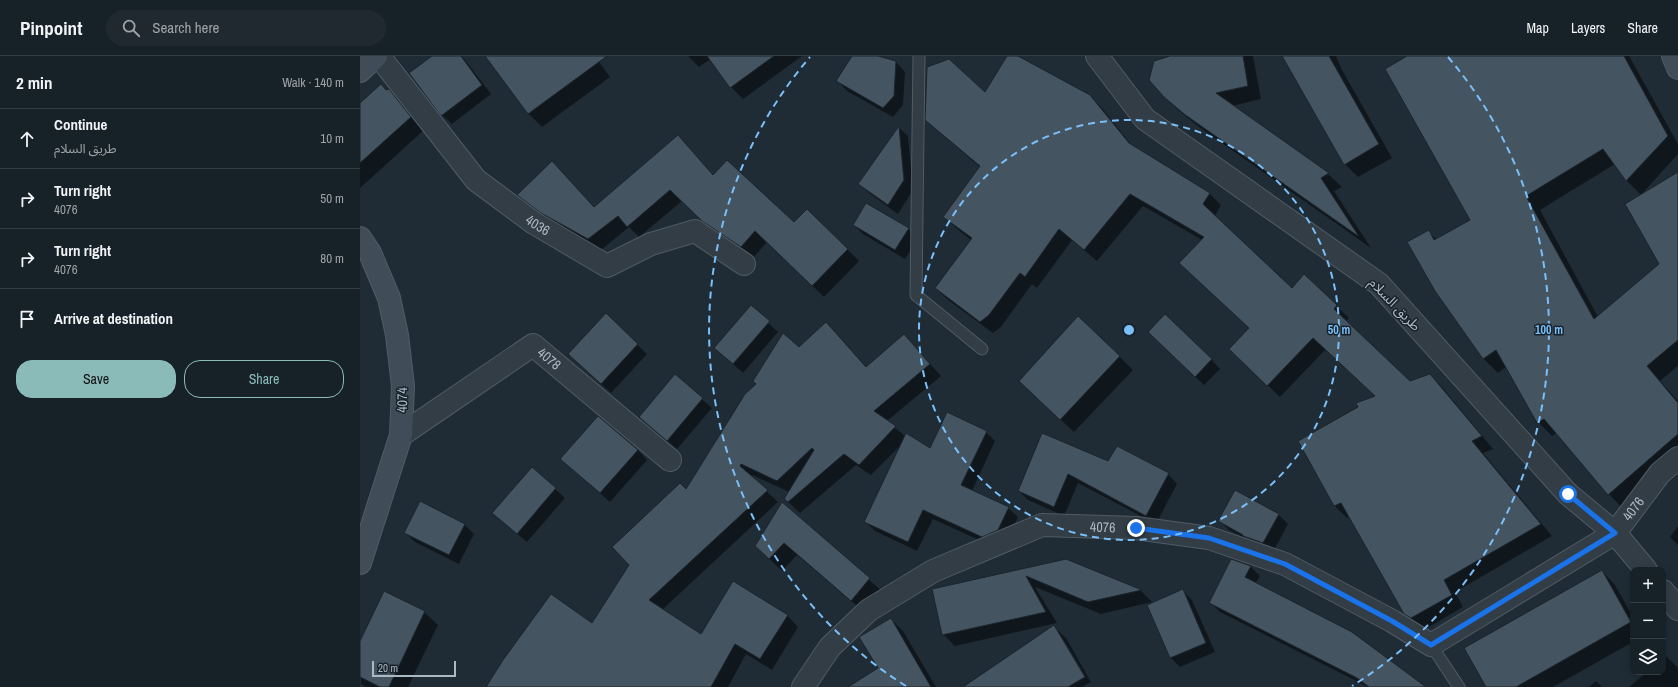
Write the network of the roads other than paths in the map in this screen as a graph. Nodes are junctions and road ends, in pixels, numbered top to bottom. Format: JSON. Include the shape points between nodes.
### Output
{"nodes":[{"id":1,"x":376,"y":56,"type":"edge"},
{"id":2,"x":379,"y":56,"type":"edge"},
{"id":3,"x":919,"y":56,"type":"edge"},
{"id":4,"x":1099,"y":56,"type":"edge"},
{"id":5,"x":1674,"y":56,"type":"edge"},
{"id":6,"x":1678,"y":68,"type":"edge"},
{"id":7,"x":360,"y":71,"type":"edge"},
{"id":8,"x":360,"y":238,"type":"edge"},
{"id":9,"x":744,"y":264,"type":"dead end"},
{"id":10,"x":982,"y":349,"type":"dead end"},
{"id":11,"x":401,"y":435,"type":"junction"},
{"id":12,"x":1678,"y":458,"type":"edge"},
{"id":13,"x":670,"y":460,"type":"dead end"},
{"id":14,"x":1615,"y":533,"type":"junction"},
{"id":15,"x":360,"y":563,"type":"edge"},
{"id":16,"x":1643,"y":567,"type":"edge"},
{"id":17,"x":1666,"y":595,"type":"edge"},
{"id":18,"x":1678,"y":609,"type":"edge"},
{"id":19,"x":1431,"y":645,"type":"junction"},
{"id":20,"x":802,"y":687,"type":"edge"},
{"id":21,"x":1459,"y":687,"type":"edge"}],
"edges":[{"from":1,"to":7,"type":"street"},
{"from":2,"to":9,"type":"street","name":"4036","via":[[476,180],[534,223],[607,266],[651,244],[695,231]]},
{"from":3,"to":10,"type":"lane","via":[[916,295]]},
{"from":4,"to":14,"type":"street","name":"طريق السلام","via":[[1145,119],[1379,284],[1568,494]]},
{"from":5,"to":6,"type":"street"},
{"from":8,"to":11,"type":"street","name":"4074","via":[[370,253],[390,298],[403,386]]},
{"from":11,"to":13,"type":"street","name":"4078","via":[[533,344]]},
{"from":11,"to":15,"type":"street","name":"4074"},
{"from":12,"to":14,"type":"street","name":"4076","via":[[1660,474]]},
{"from":14,"to":16,"type":"street","name":"طريق السلام"},
{"from":14,"to":19,"type":"street","name":"4076"},
{"from":17,"to":18,"type":"street"},
{"from":19,"to":20,"type":"street","name":"4076","via":[[1392,621],[1285,564],[1209,538],[1136,528],[1042,525],[933,571],[869,610],[830,647]]},
{"from":19,"to":21,"type":"lane"}]}
